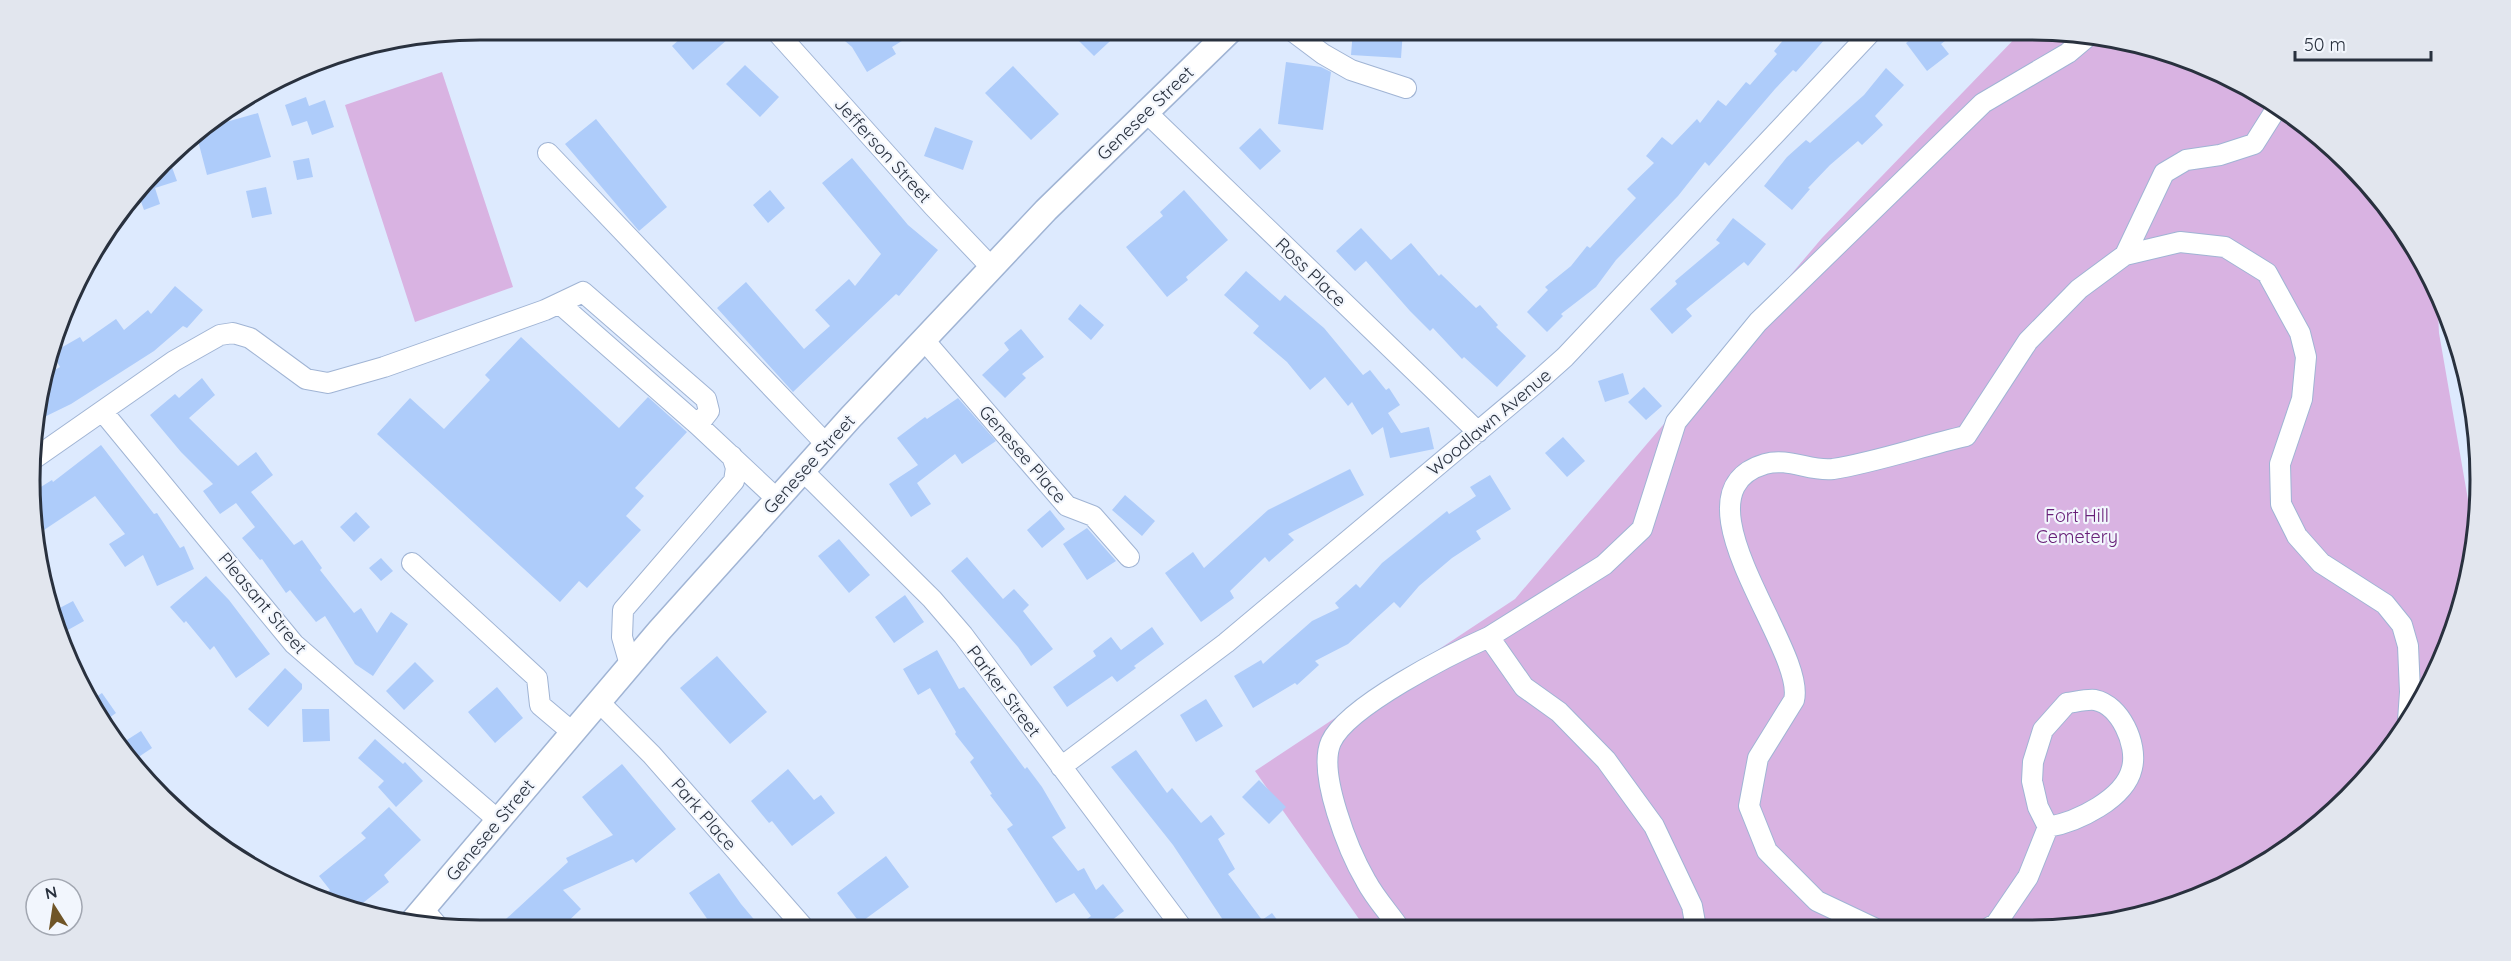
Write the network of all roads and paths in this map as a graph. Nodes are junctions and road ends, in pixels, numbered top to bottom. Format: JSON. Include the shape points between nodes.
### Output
{"nodes":[{"id":1,"x":784,"y":40,"type":"edge"},
{"id":2,"x":1220,"y":40,"type":"edge"},
{"id":3,"x":1304,"y":40,"type":"edge"},
{"id":4,"x":1864,"y":40,"type":"edge"},
{"id":5,"x":2080,"y":43,"type":"edge"},
{"id":6,"x":1406,"y":87,"type":"dead end"},
{"id":7,"x":1145,"y":111,"type":"junction"},
{"id":8,"x":2273,"y":114,"type":"edge"},
{"id":9,"x":548,"y":153,"type":"dead end"},
{"id":10,"x":2125,"y":255,"type":"junction"},
{"id":11,"x":992,"y":268,"type":"junction"},
{"id":12,"x":924,"y":340,"type":"junction"},
{"id":13,"x":103,"y":412,"type":"junction"},
{"id":14,"x":1478,"y":432,"type":"junction"},
{"id":15,"x":827,"y":445,"type":"junction"},
{"id":16,"x":41,"y":454,"type":"edge"},
{"id":17,"x":732,"y":456,"type":"junction"},
{"id":18,"x":803,"y":471,"type":"junction"},
{"id":19,"x":777,"y":499,"type":"junction"},
{"id":20,"x":1129,"y":557,"type":"dead end"},
{"id":21,"x":412,"y":563,"type":"dead end"},
{"id":22,"x":1489,"y":637,"type":"junction"},
{"id":23,"x":630,"y":665,"type":"junction"},
{"id":24,"x":598,"y":701,"type":"junction"},
{"id":25,"x":2409,"y":704,"type":"edge"},
{"id":26,"x":572,"y":732,"type":"junction"},
{"id":27,"x":1061,"y":767,"type":"junction"},
{"id":28,"x":498,"y":820,"type":"junction"},
{"id":29,"x":2048,"y":828,"type":"junction"},
{"id":30,"x":425,"y":917,"type":"edge"},
{"id":31,"x":797,"y":920,"type":"edge"},
{"id":32,"x":1176,"y":920,"type":"edge"},
{"id":33,"x":1394,"y":920,"type":"edge"},
{"id":34,"x":1695,"y":920,"type":"edge"},
{"id":35,"x":1857,"y":920,"type":"edge"},
{"id":36,"x":1999,"y":920,"type":"edge"}],
"edges":[{"from":1,"to":11,"type":"street","name":"Jefferson Street"},
{"from":2,"to":7,"type":"main road","name":"Genesee Street"},
{"from":3,"to":6,"type":"street","via":[[1351,70]]},
{"from":4,"to":14,"type":"street","name":"Woodlawn Avenue","via":[[1565,357]]},
{"from":5,"to":22,"type":"street","via":[[1983,103],[1758,322],[1676,422],[1642,529],[1604,565]]},
{"from":7,"to":11,"type":"main road","name":"Genesee Street"},
{"from":7,"to":14,"type":"street","name":"Ross Place"},
{"from":8,"to":10,"type":"street","via":[[2254,144],[2186,160],[2164,173]]},
{"from":9,"to":15,"type":"street"},
{"from":10,"to":25,"type":"street","via":[[2180,242],[2225,247],[2267,273],[2300,333],[2306,357],[2302,399],[2280,464],[2281,504],[2297,536],[2321,563],[2385,604],[2402,625],[2408,646]]},
{"from":10,"to":35,"type":"street","via":[[2079,289],[2028,341],[1966,436],[1830,469],[1767,463],[1747,471],[1735,487],[1729,509],[1747,578],[1786,655],[1797,691],[1758,758],[1749,806],[1767,851],[1817,901]]},
{"from":11,"to":12,"type":"main road","name":"Genesee Street"},
{"from":12,"to":15,"type":"main road","name":"Genesee Street"},
{"from":12,"to":20,"type":"street","name":"Genesee Place","via":[[1067,506],[1093,516]]},
{"from":13,"to":16,"type":"street"},
{"from":13,"to":17,"type":"street","via":[[174,361],[220,335],[233,333],[250,338],[306,379],[328,383],[560,304]]},
{"from":13,"to":28,"type":"street","name":"Pleasant Street","via":[[294,644]]},
{"from":14,"to":27,"type":"street","name":"Woodlawn Avenue","via":[[1226,643]]},
{"from":15,"to":18,"type":"main road","name":"Genesee Street"},
{"from":17,"to":19,"type":"street"},
{"from":17,"to":23,"type":"street","via":[[736,468],[734,481],[623,610],[621,637]]},
{"from":18,"to":19,"type":"main road","name":"Genesee Street"},
{"from":18,"to":27,"type":"street","name":"Parker Street","via":[[932,599],[989,668]]},
{"from":19,"to":23,"type":"main road","name":"Genesee Street"},
{"from":21,"to":26,"type":"street","via":[[537,678],[540,705]]},
{"from":22,"to":33,"type":"street","via":[[1401,683],[1356,713],[1331,742],[1328,770],[1337,817],[1366,881]]},
{"from":22,"to":34,"type":"street","via":[[1524,687],[1559,712],[1606,760],[1654,826],[1692,906]]},
{"from":23,"to":24,"type":"main road","name":"Genesee Street"},
{"from":24,"to":26,"type":"main road","name":"Genesee Street"},
{"from":24,"to":31,"type":"street","name":"Park Place","via":[[652,755]]},
{"from":26,"to":28,"type":"main road","name":"Genesee Street"},
{"from":27,"to":32,"type":"street","name":"Parker Street"},
{"from":28,"to":30,"type":"main road","name":"Genesee Street"},
{"from":29,"to":29,"type":"street","via":[[2032,782],[2033,762],[2043,730],[2067,703],[2095,700],[2121,717],[2130,740],[2132,768],[2116,794],[2082,817]]},
{"from":29,"to":36,"type":"street","via":[[2028,877]]}]}
